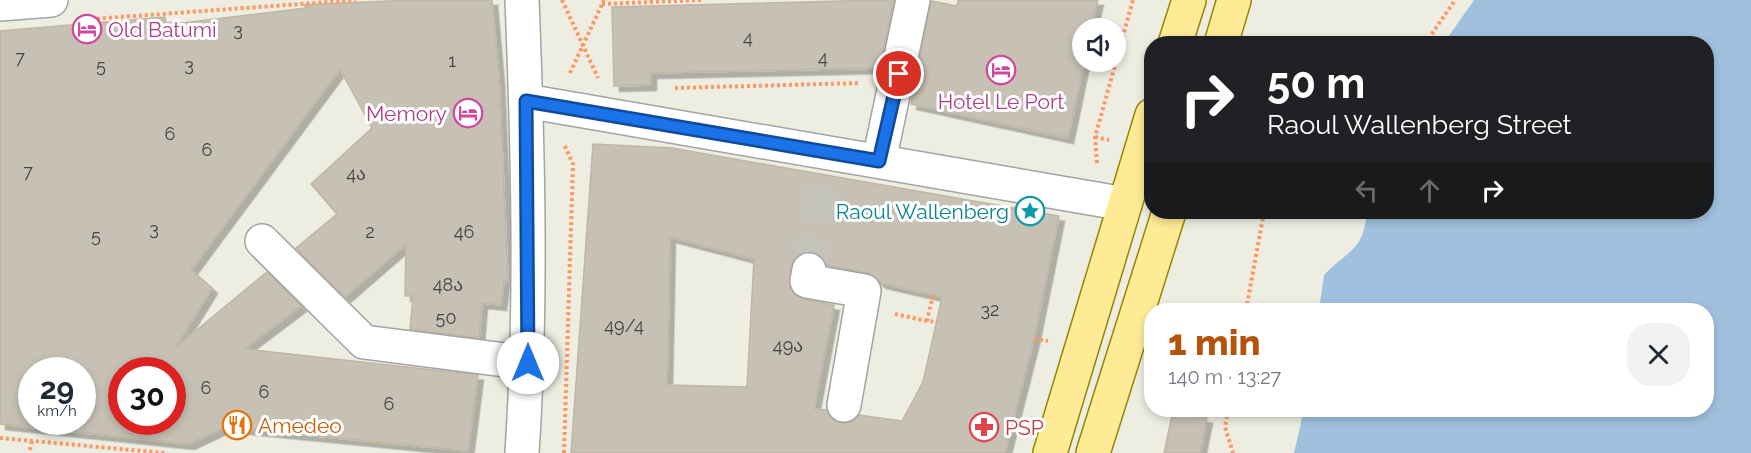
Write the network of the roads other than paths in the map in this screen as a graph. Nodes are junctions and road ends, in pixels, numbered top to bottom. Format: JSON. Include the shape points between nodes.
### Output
{"nodes":[{"id":1,"x":522,"y":0,"type":"edge"},
{"id":2,"x":913,"y":0,"type":"edge"},
{"id":3,"x":1189,"y":0,"type":"edge"},
{"id":4,"x":1234,"y":0,"type":"edge"},
{"id":5,"x":0,"y":4,"type":"edge"},
{"id":6,"x":61,"y":10,"type":"edge"},
{"id":7,"x":1178,"y":36,"type":"edge"},
{"id":8,"x":1223,"y":36,"type":"edge"},
{"id":9,"x":526,"y":101,"type":"junction"},
{"id":10,"x":1144,"y":142,"type":"edge"},
{"id":11,"x":879,"y":161,"type":"junction"},
{"id":12,"x":1125,"y":204,"type":"junction"},
{"id":13,"x":1167,"y":219,"type":"edge"},
{"id":14,"x":262,"y":241,"type":"dead end"},
{"id":15,"x":809,"y":270,"type":"dead end"},
{"id":16,"x":528,"y":363,"type":"junction"},
{"id":17,"x":844,"y":405,"type":"dead end"},
{"id":18,"x":522,"y":453,"type":"edge"},
{"id":19,"x":1050,"y":453,"type":"edge"},
{"id":20,"x":1093,"y":453,"type":"edge"}],
"edges":[{"from":1,"to":9,"type":"street"},
{"from":2,"to":11,"type":"street","via":[[904,78]]},
{"from":3,"to":7,"type":"main road"},
{"from":4,"to":8,"type":"main road"},
{"from":5,"to":6,"type":"street"},
{"from":9,"to":11,"type":"street","via":[[826,164]]},
{"from":9,"to":16,"type":"street"},
{"from":10,"to":12,"type":"main road"},
{"from":11,"to":12,"type":"street"},
{"from":12,"to":19,"type":"main road"},
{"from":13,"to":20,"type":"main road"},
{"from":14,"to":16,"type":"street","via":[[364,342]]},
{"from":15,"to":17,"type":"street","via":[[807,281],[864,291]]},
{"from":16,"to":18,"type":"street"}]}
